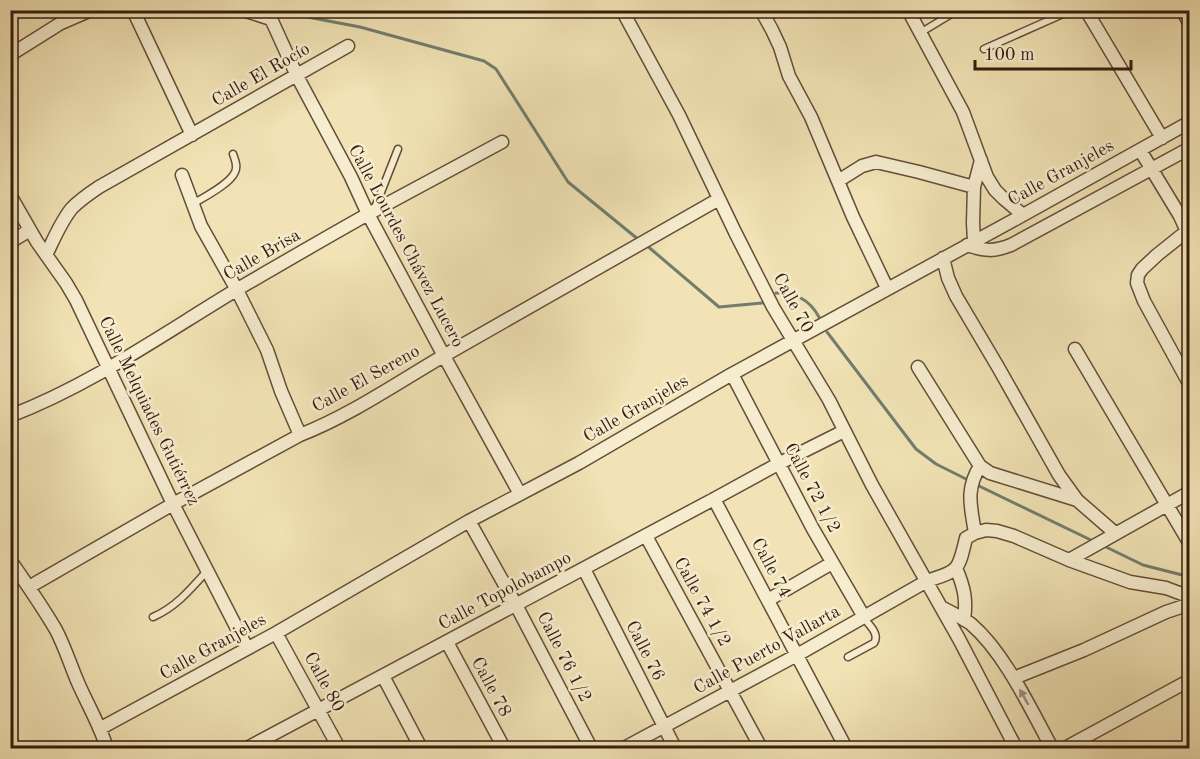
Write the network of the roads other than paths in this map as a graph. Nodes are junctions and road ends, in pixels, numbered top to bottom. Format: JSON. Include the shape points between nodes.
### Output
{"nodes":[{"id":1,"x":91,"y":10,"type":"edge"},
{"id":2,"x":133,"y":10,"type":"edge"},
{"id":3,"x":243,"y":10,"type":"edge"},
{"id":4,"x":622,"y":10,"type":"edge"},
{"id":5,"x":761,"y":10,"type":"edge"},
{"id":6,"x":908,"y":10,"type":"edge"},
{"id":7,"x":958,"y":10,"type":"edge"},
{"id":8,"x":1072,"y":10,"type":"edge"},
{"id":9,"x":1086,"y":10,"type":"edge"},
{"id":10,"x":1182,"y":10,"type":"edge"},
{"id":11,"x":269,"y":15,"type":"edge"},
{"id":12,"x":1190,"y":24,"type":"edge"},
{"id":13,"x":921,"y":33,"type":"junction"},
{"id":14,"x":348,"y":46,"type":"dead end"},
{"id":15,"x":984,"y":49,"type":"dead end"},
{"id":16,"x":10,"y":56,"type":"edge"},
{"id":17,"x":297,"y":76,"type":"junction"},
{"id":18,"x":1190,"y":122,"type":"edge"},
{"id":19,"x":192,"y":135,"type":"junction"},
{"id":20,"x":1162,"y":138,"type":"junction"},
{"id":21,"x":502,"y":142,"type":"dead end"},
{"id":22,"x":1190,"y":148,"type":"edge"},
{"id":23,"x":398,"y":149,"type":"dead end"},
{"id":24,"x":1140,"y":150,"type":"junction"},
{"id":25,"x":233,"y":154,"type":"dead end"},
{"id":26,"x":981,"y":160,"type":"junction"},
{"id":27,"x":1152,"y":169,"type":"junction"},
{"id":28,"x":182,"y":175,"type":"dead end"},
{"id":29,"x":838,"y":181,"type":"junction"},
{"id":30,"x":974,"y":187,"type":"junction"},
{"id":31,"x":10,"y":195,"type":"edge"},
{"id":32,"x":719,"y":199,"type":"junction"},
{"id":33,"x":193,"y":204,"type":"junction"},
{"id":34,"x":371,"y":212,"type":"junction"},
{"id":35,"x":1023,"y":215,"type":"junction"},
{"id":36,"x":30,"y":230,"type":"junction"},
{"id":37,"x":1188,"y":234,"type":"edge"},
{"id":38,"x":10,"y":242,"type":"edge"},
{"id":39,"x":970,"y":243,"type":"junction"},
{"id":40,"x":46,"y":255,"type":"junction"},
{"id":41,"x":943,"y":258,"type":"junction"},
{"id":42,"x":887,"y":288,"type":"junction"},
{"id":43,"x":237,"y":290,"type":"junction"},
{"id":44,"x":794,"y":341,"type":"junction"},
{"id":45,"x":1075,"y":349,"type":"dead end"},
{"id":46,"x":444,"y":356,"type":"junction"},
{"id":47,"x":918,"y":367,"type":"dead end"},
{"id":48,"x":108,"y":368,"type":"junction"},
{"id":49,"x":732,"y":374,"type":"junction"},
{"id":50,"x":1190,"y":385,"type":"edge"},
{"id":51,"x":10,"y":416,"type":"edge"},
{"id":52,"x":844,"y":430,"type":"junction"},
{"id":53,"x":300,"y":435,"type":"junction"},
{"id":54,"x":778,"y":464,"type":"junction"},
{"id":55,"x":977,"y":470,"type":"junction"},
{"id":56,"x":1190,"y":492,"type":"edge"},
{"id":57,"x":520,"y":494,"type":"junction"},
{"id":58,"x":714,"y":500,"type":"junction"},
{"id":59,"x":1077,"y":500,"type":"junction"},
{"id":60,"x":173,"y":504,"type":"junction"},
{"id":61,"x":1166,"y":504,"type":"junction"},
{"id":62,"x":469,"y":521,"type":"junction"},
{"id":63,"x":975,"y":533,"type":"junction"},
{"id":64,"x":1111,"y":535,"type":"junction"},
{"id":65,"x":646,"y":536,"type":"junction"},
{"id":66,"x":1190,"y":544,"type":"edge"},
{"id":67,"x":10,"y":560,"type":"edge"},
{"id":68,"x":1069,"y":560,"type":"junction"},
{"id":69,"x":832,"y":564,"type":"junction"},
{"id":70,"x":956,"y":568,"type":"junction"},
{"id":71,"x":208,"y":570,"type":"junction"},
{"id":72,"x":584,"y":570,"type":"junction"},
{"id":73,"x":927,"y":581,"type":"junction"},
{"id":74,"x":29,"y":587,"type":"junction"},
{"id":75,"x":1188,"y":596,"type":"edge"},
{"id":76,"x":768,"y":600,"type":"junction"},
{"id":77,"x":516,"y":605,"type":"junction"},
{"id":78,"x":941,"y":608,"type":"junction"},
{"id":79,"x":153,"y":617,"type":"dead end"},
{"id":80,"x":864,"y":618,"type":"junction"},
{"id":81,"x":964,"y":620,"type":"junction"},
{"id":82,"x":276,"y":633,"type":"junction"},
{"id":83,"x":447,"y":642,"type":"junction"},
{"id":84,"x":248,"y":648,"type":"junction"},
{"id":85,"x":797,"y":655,"type":"junction"},
{"id":86,"x":848,"y":657,"type":"dead end"},
{"id":87,"x":383,"y":676,"type":"junction"},
{"id":88,"x":1014,"y":678,"type":"junction"},
{"id":89,"x":1190,"y":680,"type":"edge"},
{"id":90,"x":730,"y":691,"type":"junction"},
{"id":91,"x":319,"y":710,"type":"junction"},
{"id":92,"x":664,"y":727,"type":"junction"},
{"id":93,"x":101,"y":728,"type":"junction"},
{"id":94,"x":107,"y":748,"type":"edge"},
{"id":95,"x":248,"y":748,"type":"edge"},
{"id":96,"x":339,"y":748,"type":"edge"},
{"id":97,"x":421,"y":748,"type":"edge"},
{"id":98,"x":504,"y":748,"type":"edge"},
{"id":99,"x":591,"y":748,"type":"edge"},
{"id":100,"x":624,"y":748,"type":"edge"},
{"id":101,"x":675,"y":748,"type":"edge"},
{"id":102,"x":761,"y":748,"type":"edge"},
{"id":103,"x":846,"y":748,"type":"edge"},
{"id":104,"x":1016,"y":748,"type":"edge"},
{"id":105,"x":1052,"y":748,"type":"edge"},
{"id":106,"x":1065,"y":748,"type":"edge"}],
"edges":[{"from":1,"to":16,"type":"street","via":[[61,23]]},
{"from":2,"to":19,"type":"street"},
{"from":3,"to":11,"type":"street"},
{"from":4,"to":32,"type":"street","name":"Calle 70"},
{"from":5,"to":29,"type":"street"},
{"from":6,"to":13,"type":"street"},
{"from":7,"to":13,"type":"lane"},
{"from":8,"to":15,"type":"lane"},
{"from":9,"to":20,"type":"street"},
{"from":10,"to":12,"type":"street"},
{"from":11,"to":17,"type":"street","name":"Calle Lourdes Chávez Lucero"},
{"from":13,"to":26,"type":"street","via":[[963,112]]},
{"from":14,"to":17,"type":"street","name":"Calle El Rocío"},
{"from":17,"to":19,"type":"street","name":"Calle El Rocío"},
{"from":17,"to":34,"type":"street","name":"Calle Lourdes Chávez Lucero"},
{"from":18,"to":20,"type":"street","name":"Calle Granjeles"},
{"from":19,"to":40,"type":"street","name":"Calle El Rocío","via":[[82,199],[64,220]]},
{"from":20,"to":24,"type":"street","name":"Calle Granjeles"},
{"from":21,"to":34,"type":"street","name":"Calle Brisa"},
{"from":22,"to":27,"type":"street"},
{"from":23,"to":34,"type":"lane"},
{"from":24,"to":27,"type":"street"},
{"from":24,"to":35,"type":"street","name":"Calle Granjeles"},
{"from":25,"to":33,"type":"lane","via":[[237,170],[234,175]]},
{"from":26,"to":30,"type":"street"},
{"from":26,"to":35,"type":"street","via":[[995,190]]},
{"from":27,"to":37,"type":"street"},
{"from":27,"to":39,"type":"street","via":[[1011,245],[988,250]]},
{"from":28,"to":33,"type":"street"},
{"from":29,"to":30,"type":"street","via":[[876,162]]},
{"from":29,"to":42,"type":"street"},
{"from":30,"to":39,"type":"street"},
{"from":31,"to":36,"type":"street","name":"Calle Melquiades Gutiérrez"},
{"from":32,"to":44,"type":"street","name":"Calle 70"},
{"from":32,"to":46,"type":"street","name":"Calle El Sereno"},
{"from":33,"to":43,"type":"street"},
{"from":34,"to":43,"type":"street","name":"Calle Brisa"},
{"from":34,"to":46,"type":"street","name":"Calle Lourdes Chávez Lucero"},
{"from":35,"to":39,"type":"street","name":"Calle Granjeles"},
{"from":36,"to":38,"type":"street"},
{"from":36,"to":40,"type":"street","name":"Calle Melquiades Gutiérrez"},
{"from":37,"to":50,"type":"street","via":[[1156,255],[1142,269],[1137,283]]},
{"from":39,"to":41,"type":"street","name":"Calle Granjeles"},
{"from":40,"to":48,"type":"street","name":"Calle Melquiades Gutiérrez","via":[[76,300]]},
{"from":41,"to":42,"type":"street","name":"Calle Granjeles"},
{"from":41,"to":59,"type":"street","via":[[966,314]]},
{"from":42,"to":44,"type":"street","name":"Calle Granjeles"},
{"from":43,"to":48,"type":"street","name":"Calle Brisa"},
{"from":43,"to":53,"type":"street","via":[[267,350]]},
{"from":44,"to":49,"type":"street","name":"Calle Granjeles"},
{"from":44,"to":52,"type":"street","name":"Calle 70"},
{"from":45,"to":61,"type":"street"},
{"from":46,"to":53,"type":"street","name":"Calle El Sereno"},
{"from":46,"to":57,"type":"street","name":"Calle Lourdes Chávez Lucero"},
{"from":47,"to":55,"type":"street"},
{"from":48,"to":51,"type":"street","name":"Calle Brisa"},
{"from":48,"to":60,"type":"street","name":"Calle Melquiades Gutiérrez"},
{"from":49,"to":54,"type":"street","name":"Calle 72 1/2"},
{"from":49,"to":57,"type":"street","name":"Calle Granjeles"},
{"from":52,"to":54,"type":"street","name":"Calle Topolobampo"},
{"from":52,"to":73,"type":"street","name":"Calle 70"},
{"from":53,"to":60,"type":"street","name":"Calle El Sereno"},
{"from":54,"to":58,"type":"street","name":"Calle Topolobampo"},
{"from":54,"to":69,"type":"street","name":"Calle 72 1/2"},
{"from":55,"to":59,"type":"street"},
{"from":55,"to":63,"type":"street","via":[[969,497]]},
{"from":56,"to":61,"type":"street"},
{"from":57,"to":62,"type":"street","name":"Calle Granjeles"},
{"from":58,"to":65,"type":"street","name":"Calle Topolobampo"},
{"from":58,"to":76,"type":"street","name":"Calle 74"},
{"from":59,"to":64,"type":"street"},
{"from":60,"to":71,"type":"street","name":"Calle Melquiades Gutiérrez"},
{"from":60,"to":74,"type":"street","name":"Calle El Sereno"},
{"from":61,"to":64,"type":"street"},
{"from":61,"to":66,"type":"street"},
{"from":62,"to":77,"type":"street","name":"Calle 76 1/2"},
{"from":62,"to":82,"type":"street","name":"Calle Granjeles"},
{"from":63,"to":68,"type":"street","via":[[997,531]]},
{"from":63,"to":70,"type":"street","via":[[966,538]]},
{"from":64,"to":68,"type":"street"},
{"from":65,"to":72,"type":"street","name":"Calle Topolobampo"},
{"from":65,"to":90,"type":"street","name":"Calle 74 1/2"},
{"from":67,"to":74,"type":"street"},
{"from":68,"to":75,"type":"street","via":[[1130,582]]},
{"from":69,"to":76,"type":"street"},
{"from":69,"to":80,"type":"street","name":"Calle 72 1/2"},
{"from":70,"to":73,"type":"street","name":"Calle Puerto Vallarta"},
{"from":70,"to":81,"type":"street","via":[[966,597]]},
{"from":71,"to":79,"type":"lane","via":[[178,602]]},
{"from":71,"to":84,"type":"street","name":"Calle Melquiades Gutiérrez"},
{"from":72,"to":77,"type":"street","name":"Calle Topolobampo"},
{"from":72,"to":92,"type":"street","name":"Calle 76"},
{"from":73,"to":78,"type":"street","name":"Calle 70"},
{"from":73,"to":80,"type":"street","name":"Calle Puerto Vallarta"},
{"from":74,"to":93,"type":"street","via":[[56,630]]},
{"from":75,"to":88,"type":"street","via":[[1166,612]]},
{"from":76,"to":85,"type":"street","name":"Calle 74"},
{"from":77,"to":83,"type":"street","name":"Calle Topolobampo"},
{"from":77,"to":99,"type":"street","name":"Calle 76 1/2"},
{"from":78,"to":81,"type":"street"},
{"from":78,"to":104,"type":"street","name":"Calle 70"},
{"from":80,"to":85,"type":"street","name":"Calle Puerto Vallarta"},
{"from":80,"to":86,"type":"lane","via":[[877,639]]},
{"from":81,"to":88,"type":"street","via":[[980,633]]},
{"from":82,"to":84,"type":"street","name":"Calle Granjeles"},
{"from":82,"to":91,"type":"street","name":"Calle 80"},
{"from":83,"to":87,"type":"street","name":"Calle Topolobampo"},
{"from":83,"to":98,"type":"street","name":"Calle 78"},
{"from":84,"to":93,"type":"street","name":"Calle Granjeles"},
{"from":85,"to":90,"type":"street","name":"Calle Puerto Vallarta"},
{"from":85,"to":103,"type":"street","name":"Calle 74"},
{"from":87,"to":91,"type":"street","name":"Calle Topolobampo"},
{"from":87,"to":97,"type":"street"},
{"from":105,"to":88,"type":"street","one_way":true},
{"from":89,"to":106,"type":"street"},
{"from":90,"to":92,"type":"street","name":"Calle Puerto Vallarta"},
{"from":90,"to":102,"type":"street","name":"Calle 74 1/2"},
{"from":91,"to":95,"type":"street","name":"Calle Topolobampo"},
{"from":91,"to":96,"type":"street","name":"Calle 80"},
{"from":92,"to":100,"type":"street","name":"Calle Puerto Vallarta"},
{"from":92,"to":101,"type":"street","name":"Calle 76"},
{"from":93,"to":94,"type":"street"}]}
